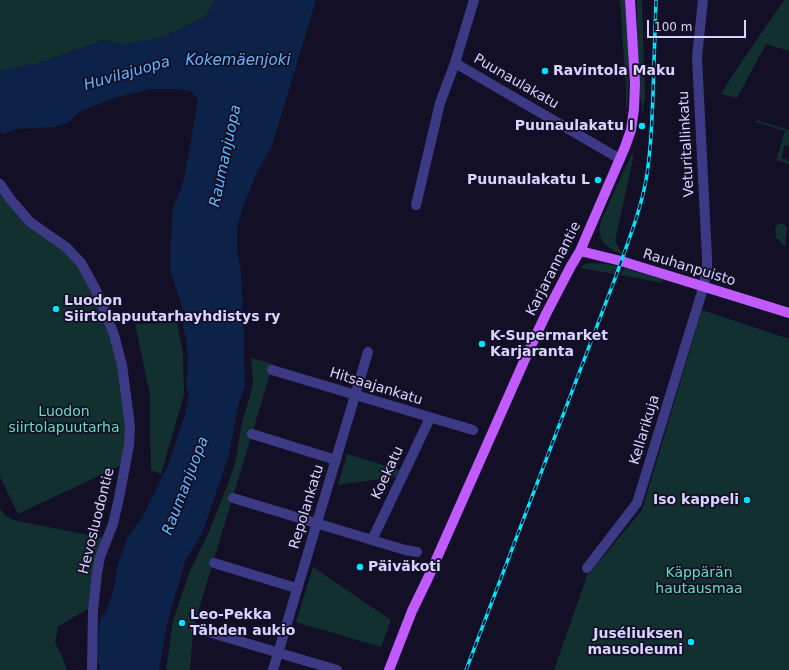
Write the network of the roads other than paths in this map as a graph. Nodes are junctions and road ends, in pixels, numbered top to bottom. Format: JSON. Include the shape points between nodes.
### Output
{"nodes":[{"id":1,"x":474,"y":0,"type":"edge"},
{"id":2,"x":630,"y":0,"type":"edge"},
{"id":3,"x":703,"y":0,"type":"edge"},
{"id":4,"x":455,"y":63,"type":"junction"},
{"id":5,"x":620,"y":159,"type":"junction"},
{"id":6,"x":0,"y":184,"type":"edge"},
{"id":7,"x":416,"y":205,"type":"dead end"},
{"id":8,"x":580,"y":251,"type":"junction"},
{"id":9,"x":703,"y":287,"type":"junction"},
{"id":10,"x":789,"y":313,"type":"edge"},
{"id":11,"x":368,"y":352,"type":"dead end"},
{"id":12,"x":272,"y":370,"type":"dead end"},
{"id":13,"x":355,"y":395,"type":"junction"},
{"id":14,"x":430,"y":418,"type":"junction"},
{"id":15,"x":473,"y":430,"type":"dead end"},
{"id":16,"x":252,"y":434,"type":"dead end"},
{"id":17,"x":336,"y":460,"type":"junction"},
{"id":18,"x":233,"y":498,"type":"dead end"},
{"id":19,"x":317,"y":523,"type":"junction"},
{"id":20,"x":372,"y":540,"type":"junction"},
{"id":21,"x":417,"y":552,"type":"dead end"},
{"id":22,"x":214,"y":563,"type":"dead end"},
{"id":23,"x":587,"y":568,"type":"dead end"},
{"id":24,"x":296,"y":588,"type":"junction"},
{"id":25,"x":195,"y":628,"type":"dead end"},
{"id":26,"x":278,"y":652,"type":"junction"},
{"id":27,"x":92,"y":670,"type":"edge"},
{"id":28,"x":273,"y":670,"type":"edge"},
{"id":29,"x":337,"y":670,"type":"edge"},
{"id":30,"x":389,"y":670,"type":"edge"}],
"edges":[{"from":1,"to":4,"type":"street","name":"Puunaulakatu"},
{"from":2,"to":5,"type":"main road","name":"Karjarannantie","via":[[634,109],[631,130]]},
{"from":3,"to":9,"type":"street","name":"Veturitallinkatu","via":[[697,57],[707,258]]},
{"from":4,"to":5,"type":"street","name":"Puunaulakatu"},
{"from":4,"to":7,"type":"street","via":[[440,103]]},
{"from":5,"to":8,"type":"main road","name":"Karjarannantie"},
{"from":6,"to":27,"type":"street","name":"Hevosluodontie","via":[[10,200],[30,222],[66,247],[81,263],[105,311],[122,365],[130,426],[129,445],[113,524],[100,557],[97,573],[93,610]]},
{"from":8,"to":9,"type":"main road","name":"Rauhanpuisto"},
{"from":8,"to":30,"type":"main road","name":"Karjarannantie","via":[[526,357],[412,611]]},
{"from":9,"to":10,"type":"main road","name":"Rauhanpuisto"},
{"from":9,"to":23,"type":"street","name":"Kellarikuja","via":[[637,503]]},
{"from":11,"to":13,"type":"street","name":"Repolankatu"},
{"from":12,"to":13,"type":"street","name":"Hitsaajankatu"},
{"from":13,"to":14,"type":"street","name":"Hitsaajankatu"},
{"from":13,"to":17,"type":"street","name":"Repolankatu"},
{"from":14,"to":15,"type":"street","name":"Hitsaajankatu"},
{"from":14,"to":20,"type":"street","name":"Koekatu"},
{"from":16,"to":17,"type":"street"},
{"from":17,"to":19,"type":"street","name":"Repolankatu"},
{"from":18,"to":19,"type":"street"},
{"from":19,"to":20,"type":"street"},
{"from":19,"to":24,"type":"street","name":"Repolankatu"},
{"from":20,"to":21,"type":"street"},
{"from":22,"to":24,"type":"street"},
{"from":24,"to":26,"type":"street","name":"Repolankatu"},
{"from":25,"to":26,"type":"street"},
{"from":26,"to":28,"type":"street","name":"Repolankatu"},
{"from":26,"to":29,"type":"street"}]}
